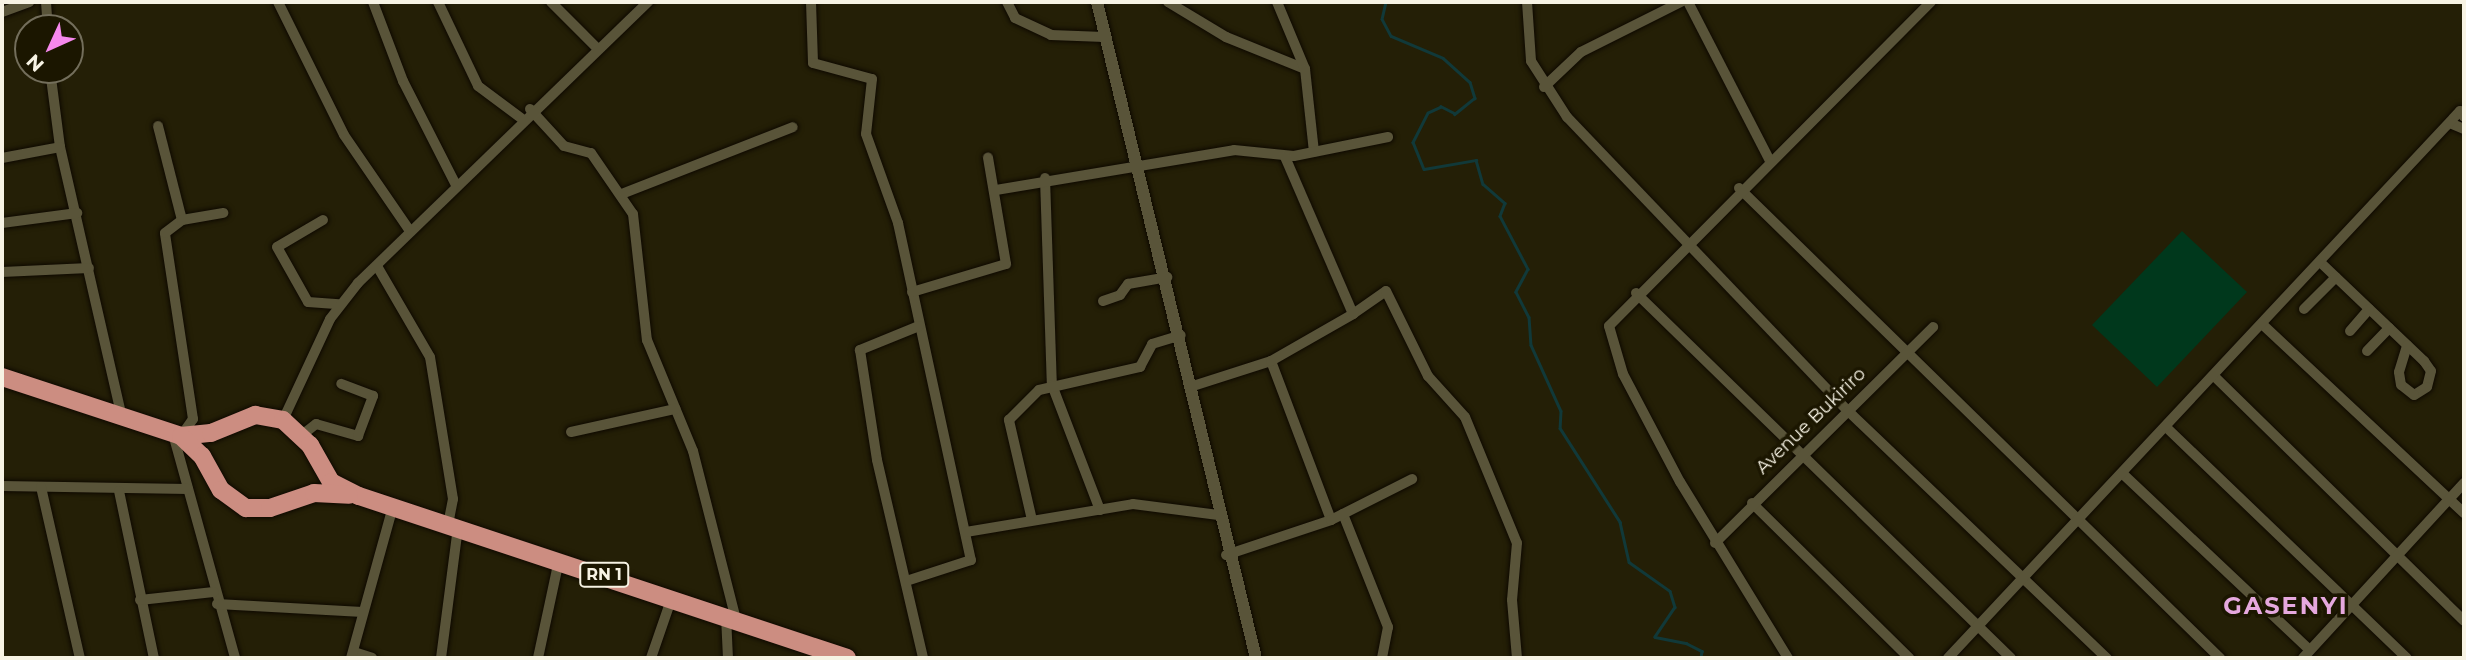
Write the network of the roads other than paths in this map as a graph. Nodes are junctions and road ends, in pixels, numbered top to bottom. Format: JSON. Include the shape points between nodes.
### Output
{"nodes":[{"id":1,"x":29,"y":2,"type":"edge"},
{"id":2,"x":278,"y":2,"type":"edge"},
{"id":3,"x":373,"y":2,"type":"edge"},
{"id":4,"x":438,"y":2,"type":"edge"},
{"id":5,"x":551,"y":2,"type":"edge"},
{"id":6,"x":811,"y":2,"type":"edge"},
{"id":7,"x":1007,"y":2,"type":"edge"},
{"id":8,"x":1097,"y":2,"type":"edge"},
{"id":9,"x":1168,"y":2,"type":"edge"},
{"id":10,"x":1277,"y":2,"type":"edge"},
{"id":11,"x":1527,"y":2,"type":"edge"},
{"id":12,"x":1681,"y":2,"type":"edge"},
{"id":13,"x":1688,"y":2,"type":"edge"},
{"id":14,"x":1931,"y":2,"type":"edge"},
{"id":15,"x":645,"y":3,"type":"edge"},
{"id":16,"x":2,"y":12,"type":"edge"},
{"id":17,"x":1104,"y":37,"type":"junction"},
{"id":18,"x":598,"y":49,"type":"junction"},
{"id":19,"x":1305,"y":69,"type":"junction"},
{"id":20,"x":53,"y":84,"type":"edge"},
{"id":21,"x":1544,"y":87,"type":"junction"},
{"id":22,"x":530,"y":110,"type":"junction"},
{"id":23,"x":2464,"y":117,"type":"edge"},
{"id":24,"x":522,"y":118,"type":"junction"},
{"id":25,"x":2450,"y":123,"type":"junction"},
{"id":26,"x":158,"y":126,"type":"dead end"},
{"id":27,"x":793,"y":127,"type":"dead end"},
{"id":28,"x":2464,"y":129,"type":"edge"},
{"id":29,"x":1388,"y":137,"type":"dead end"},
{"id":30,"x":60,"y":147,"type":"junction"},
{"id":31,"x":1314,"y":152,"type":"junction"},
{"id":32,"x":1285,"y":157,"type":"junction"},
{"id":33,"x":2,"y":158,"type":"edge"},
{"id":34,"x":988,"y":158,"type":"dead end"},
{"id":35,"x":1769,"y":159,"type":"junction"},
{"id":36,"x":1141,"y":166,"type":"junction"},
{"id":37,"x":1045,"y":178,"type":"junction"},
{"id":38,"x":456,"y":185,"type":"junction"},
{"id":39,"x":1739,"y":188,"type":"junction"},
{"id":40,"x":996,"y":190,"type":"junction"},
{"id":41,"x":624,"y":193,"type":"junction"},
{"id":42,"x":77,"y":213,"type":"junction"},
{"id":43,"x":223,"y":213,"type":"dead end"},
{"id":44,"x":182,"y":220,"type":"junction"},
{"id":45,"x":323,"y":220,"type":"dead end"},
{"id":46,"x":2,"y":223,"type":"edge"},
{"id":47,"x":410,"y":231,"type":"junction"},
{"id":48,"x":1686,"y":242,"type":"junction"},
{"id":49,"x":2320,"y":262,"type":"junction"},
{"id":50,"x":377,"y":266,"type":"junction"},
{"id":51,"x":89,"y":268,"type":"junction"},
{"id":52,"x":2,"y":272,"type":"edge"},
{"id":53,"x":1167,"y":277,"type":"junction"},
{"id":54,"x":2336,"y":277,"type":"junction"},
{"id":55,"x":912,"y":292,"type":"junction"},
{"id":56,"x":1636,"y":293,"type":"junction"},
{"id":57,"x":1103,"y":301,"type":"dead end"},
{"id":58,"x":340,"y":304,"type":"junction"},
{"id":59,"x":2304,"y":309,"type":"dead end"},
{"id":60,"x":2369,"y":309,"type":"junction"},
{"id":61,"x":1353,"y":314,"type":"junction"},
{"id":62,"x":2262,"y":324,"type":"junction"},
{"id":63,"x":919,"y":326,"type":"junction"},
{"id":64,"x":1933,"y":327,"type":"dead end"},
{"id":65,"x":2389,"y":328,"type":"junction"},
{"id":66,"x":2350,"y":331,"type":"dead end"},
{"id":67,"x":1181,"y":335,"type":"junction"},
{"id":68,"x":2407,"y":345,"type":"dead end"},
{"id":69,"x":1908,"y":351,"type":"junction"},
{"id":70,"x":2367,"y":351,"type":"dead end"},
{"id":71,"x":1271,"y":361,"type":"junction"},
{"id":72,"x":2214,"y":376,"type":"junction"},
{"id":73,"x":2,"y":377,"type":"edge"},
{"id":74,"x":341,"y":384,"type":"dead end"},
{"id":75,"x":1052,"y":385,"type":"junction"},
{"id":76,"x":1193,"y":386,"type":"junction"},
{"id":77,"x":675,"y":409,"type":"junction"},
{"id":78,"x":1846,"y":410,"type":"junction"},
{"id":79,"x":122,"y":418,"type":"junction"},
{"id":80,"x":283,"y":420,"type":"junction"},
{"id":81,"x":2167,"y":428,"type":"junction"},
{"id":82,"x":571,"y":432,"type":"dead end"},
{"id":83,"x":177,"y":435,"type":"junction"},
{"id":84,"x":302,"y":435,"type":"junction"},
{"id":85,"x":1800,"y":455,"type":"junction"},
{"id":86,"x":2124,"y":475,"type":"junction"},
{"id":87,"x":1412,"y":479,"type":"dead end"},
{"id":88,"x":2464,"y":483,"type":"edge"},
{"id":89,"x":2,"y":486,"type":"edge"},
{"id":90,"x":41,"y":487,"type":"junction"},
{"id":91,"x":188,"y":489,"type":"junction"},
{"id":92,"x":119,"y":491,"type":"junction"},
{"id":93,"x":359,"y":496,"type":"junction"},
{"id":94,"x":2449,"y":499,"type":"junction"},
{"id":95,"x":1752,"y":503,"type":"junction"},
{"id":96,"x":393,"y":507,"type":"junction"},
{"id":97,"x":1100,"y":510,"type":"junction"},
{"id":98,"x":2464,"y":513,"type":"edge"},
{"id":99,"x":1343,"y":514,"type":"junction"},
{"id":100,"x":1218,"y":515,"type":"junction"},
{"id":101,"x":1032,"y":520,"type":"junction"},
{"id":102,"x":1331,"y":520,"type":"junction"},
{"id":103,"x":2080,"y":520,"type":"junction"},
{"id":104,"x":453,"y":526,"type":"junction"},
{"id":105,"x":966,"y":532,"type":"junction"},
{"id":106,"x":1715,"y":542,"type":"junction"},
{"id":107,"x":1226,"y":555,"type":"junction"},
{"id":108,"x":2400,"y":557,"type":"junction"},
{"id":109,"x":559,"y":560,"type":"junction"},
{"id":110,"x":2023,"y":580,"type":"junction"},
{"id":111,"x":906,"y":581,"type":"junction"},
{"id":112,"x":214,"y":592,"type":"junction"},
{"id":113,"x":672,"y":597,"type":"junction"},
{"id":114,"x":140,"y":600,"type":"junction"},
{"id":115,"x":2354,"y":601,"type":"junction"},
{"id":116,"x":217,"y":604,"type":"junction"},
{"id":117,"x":363,"y":612,"type":"junction"},
{"id":118,"x":731,"y":618,"type":"junction"},
{"id":119,"x":2464,"y":621,"type":"edge"},
{"id":120,"x":1979,"y":626,"type":"junction"},
{"id":121,"x":2306,"y":654,"type":"edge"},
{"id":122,"x":352,"y":655,"type":"edge"},
{"id":123,"x":80,"y":658,"type":"edge"},
{"id":124,"x":154,"y":658,"type":"edge"},
{"id":125,"x":234,"y":658,"type":"edge"},
{"id":126,"x":372,"y":658,"type":"edge"},
{"id":127,"x":441,"y":658,"type":"edge"},
{"id":128,"x":538,"y":658,"type":"edge"},
{"id":129,"x":651,"y":658,"type":"edge"},
{"id":130,"x":728,"y":658,"type":"edge"},
{"id":131,"x":847,"y":658,"type":"edge"},
{"id":132,"x":923,"y":658,"type":"edge"},
{"id":133,"x":1256,"y":658,"type":"edge"},
{"id":134,"x":1382,"y":658,"type":"edge"},
{"id":135,"x":1517,"y":658,"type":"edge"},
{"id":136,"x":1788,"y":658,"type":"edge"},
{"id":137,"x":1909,"y":658,"type":"edge"},
{"id":138,"x":1948,"y":658,"type":"edge"},
{"id":139,"x":2011,"y":658,"type":"edge"},
{"id":140,"x":2107,"y":658,"type":"edge"},
{"id":141,"x":2220,"y":658,"type":"edge"},
{"id":142,"x":2407,"y":658,"type":"edge"}],
"edges":[{"from":1,"to":16,"type":"street"},
{"from":2,"to":47,"type":"street","via":[[344,135]]},
{"from":3,"to":38,"type":"street","via":[[403,82]]},
{"from":4,"to":24,"type":"street","via":[[478,86]]},
{"from":5,"to":18,"type":"street"},
{"from":6,"to":55,"type":"street","via":[[813,63],[872,79],[866,134],[898,223]]},
{"from":7,"to":17,"type":"street","via":[[1015,18],[1052,36]]},
{"from":8,"to":17,"type":"street"},
{"from":9,"to":19,"type":"street","via":[[1226,37]]},
{"from":10,"to":19,"type":"street"},
{"from":11,"to":21,"type":"street","via":[[1531,61]]},
{"from":12,"to":21,"type":"street","via":[[1581,52]]},
{"from":13,"to":35,"type":"street"},
{"from":14,"to":35,"type":"street"},
{"from":15,"to":18,"type":"street"},
{"from":17,"to":36,"type":"street"},
{"from":18,"to":22,"type":"street"},
{"from":19,"to":31,"type":"street"},
{"from":20,"to":30,"type":"street"},
{"from":21,"to":48,"type":"street"},
{"from":22,"to":24,"type":"street"},
{"from":22,"to":41,"type":"street","via":[[564,146],[591,153]]},
{"from":23,"to":25,"type":"street","via":[[2460,111]]},
{"from":24,"to":38,"type":"street"},
{"from":25,"to":28,"type":"street"},
{"from":25,"to":49,"type":"street"},
{"from":26,"to":44,"type":"street"},
{"from":27,"to":41,"type":"street"},
{"from":29,"to":31,"type":"street"},
{"from":30,"to":33,"type":"street"},
{"from":30,"to":42,"type":"street"},
{"from":31,"to":32,"type":"street"},
{"from":32,"to":36,"type":"street","via":[[1234,150]]},
{"from":32,"to":61,"type":"street"},
{"from":34,"to":40,"type":"street"},
{"from":35,"to":39,"type":"street"},
{"from":36,"to":37,"type":"street"},
{"from":36,"to":53,"type":"street"},
{"from":37,"to":40,"type":"street"},
{"from":37,"to":75,"type":"street"},
{"from":38,"to":47,"type":"street"},
{"from":39,"to":48,"type":"street"},
{"from":39,"to":69,"type":"street"},
{"from":40,"to":55,"type":"street","via":[[1006,264]]},
{"from":41,"to":77,"type":"street","via":[[636,230],[643,325]]},
{"from":42,"to":46,"type":"street"},
{"from":42,"to":51,"type":"street"},
{"from":43,"to":44,"type":"street"},
{"from":44,"to":83,"type":"street","via":[[170,225],[163,243],[193,419]]},
{"from":45,"to":58,"type":"street","via":[[277,247],[308,302]]},
{"from":47,"to":50,"type":"street"},
{"from":48,"to":56,"type":"street"},
{"from":48,"to":78,"type":"street"},
{"from":49,"to":54,"type":"street"},
{"from":49,"to":62,"type":"street"},
{"from":50,"to":58,"type":"street"},
{"from":50,"to":104,"type":"street","via":[[430,356],[453,499]]},
{"from":51,"to":52,"type":"street"},
{"from":51,"to":79,"type":"street"},
{"from":53,"to":57,"type":"street","via":[[1128,284],[1120,296]]},
{"from":53,"to":67,"type":"street"},
{"from":54,"to":59,"type":"street"},
{"from":54,"to":60,"type":"street"},
{"from":55,"to":63,"type":"street"},
{"from":56,"to":85,"type":"street"},
{"from":56,"to":106,"type":"street","via":[[1609,326],[1611,344]]},
{"from":58,"to":80,"type":"street"},
{"from":60,"to":65,"type":"street"},
{"from":60,"to":66,"type":"street"},
{"from":61,"to":71,"type":"street"},
{"from":61,"to":135,"type":"street","via":[[1386,291],[1428,376],[1465,417],[1517,543],[1512,600]]},
{"from":62,"to":72,"type":"street"},
{"from":62,"to":94,"type":"street"},
{"from":63,"to":105,"type":"street"},
{"from":63,"to":111,"type":"street","via":[[860,347]]},
{"from":64,"to":69,"type":"street","name":"Avenue Bukiriro"},
{"from":65,"to":68,"type":"street"},
{"from":65,"to":70,"type":"street"},
{"from":67,"to":75,"type":"street","via":[[1152,344],[1140,367]]},
{"from":67,"to":76,"type":"street"},
{"from":69,"to":78,"type":"street","name":"Avenue Bukiriro"},
{"from":69,"to":103,"type":"street"},
{"from":71,"to":76,"type":"street"},
{"from":71,"to":102,"type":"street"},
{"from":72,"to":81,"type":"street"},
{"from":72,"to":108,"type":"street"},
{"from":73,"to":79,"type":"highway","number":"RN 1"},
{"from":74,"to":84,"type":"street","via":[[373,396],[358,436],[316,424]]},
{"from":75,"to":97,"type":"street"},
{"from":75,"to":101,"type":"street","via":[[1006,424]]},
{"from":76,"to":100,"type":"street"},
{"from":77,"to":82,"type":"street"},
{"from":77,"to":118,"type":"street","via":[[693,451]]},
{"from":78,"to":85,"type":"street","name":"Avenue Bukiriro"},
{"from":78,"to":110,"type":"street"},
{"from":79,"to":83,"type":"highway","number":"RN 1"},
{"from":80,"to":83,"type":"highway","via":[[255,415]]},
{"from":80,"to":84,"type":"highway","number":"RN 1"},
{"from":81,"to":86,"type":"street"},
{"from":81,"to":115,"type":"street"},
{"from":83,"to":91,"type":"street"},
{"from":83,"to":93,"type":"highway","number":"RN 1","via":[[202,456],[221,491],[246,508],[270,508],[314,493]]},
{"from":84,"to":93,"type":"highway","number":"RN 1","via":[[331,482]]},
{"from":85,"to":95,"type":"street","name":"Avenue Bukiriro"},
{"from":85,"to":120,"type":"street"},
{"from":86,"to":103,"type":"street"},
{"from":86,"to":121,"type":"street"},
{"from":87,"to":99,"type":"street"},
{"from":88,"to":94,"type":"street"},
{"from":89,"to":90,"type":"street"},
{"from":90,"to":92,"type":"street"},
{"from":90,"to":123,"type":"street"},
{"from":91,"to":92,"type":"street"},
{"from":91,"to":112,"type":"street"},
{"from":92,"to":114,"type":"street"},
{"from":93,"to":96,"type":"highway","number":"RN 1"},
{"from":94,"to":98,"type":"street"},
{"from":94,"to":108,"type":"street"},
{"from":95,"to":106,"type":"street","name":"Avenue Bukiriro"},
{"from":95,"to":137,"type":"street"},
{"from":96,"to":104,"type":"highway","number":"RN 1"},
{"from":96,"to":117,"type":"street"},
{"from":97,"to":100,"type":"street","via":[[1157,505]]},
{"from":97,"to":101,"type":"street"},
{"from":99,"to":102,"type":"street"},
{"from":99,"to":134,"type":"street","via":[[1388,627]]},
{"from":100,"to":107,"type":"street"},
{"from":101,"to":105,"type":"street"},
{"from":102,"to":107,"type":"street"},
{"from":103,"to":110,"type":"street"},
{"from":103,"to":141,"type":"street"},
{"from":104,"to":109,"type":"highway","number":"RN 1"},
{"from":104,"to":127,"type":"street"},
{"from":105,"to":111,"type":"street","via":[[970,562]]},
{"from":106,"to":136,"type":"street"},
{"from":107,"to":133,"type":"street"},
{"from":108,"to":115,"type":"street"},
{"from":108,"to":119,"type":"street"},
{"from":109,"to":113,"type":"highway","number":"RN 1"},
{"from":109,"to":128,"type":"street"},
{"from":110,"to":120,"type":"street"},
{"from":110,"to":140,"type":"street"},
{"from":111,"to":132,"type":"street"},
{"from":112,"to":114,"type":"street"},
{"from":112,"to":116,"type":"street"},
{"from":113,"to":118,"type":"highway","number":"RN 1"},
{"from":113,"to":129,"type":"street"},
{"from":114,"to":124,"type":"street"},
{"from":115,"to":121,"type":"street"},
{"from":115,"to":142,"type":"street"},
{"from":116,"to":117,"type":"street"},
{"from":116,"to":125,"type":"street"},
{"from":117,"to":122,"type":"street"},
{"from":118,"to":130,"type":"street"},
{"from":118,"to":131,"type":"highway","number":"RN 1"},
{"from":120,"to":138,"type":"street"},
{"from":120,"to":139,"type":"street"},
{"from":122,"to":126,"type":"street"}]}
